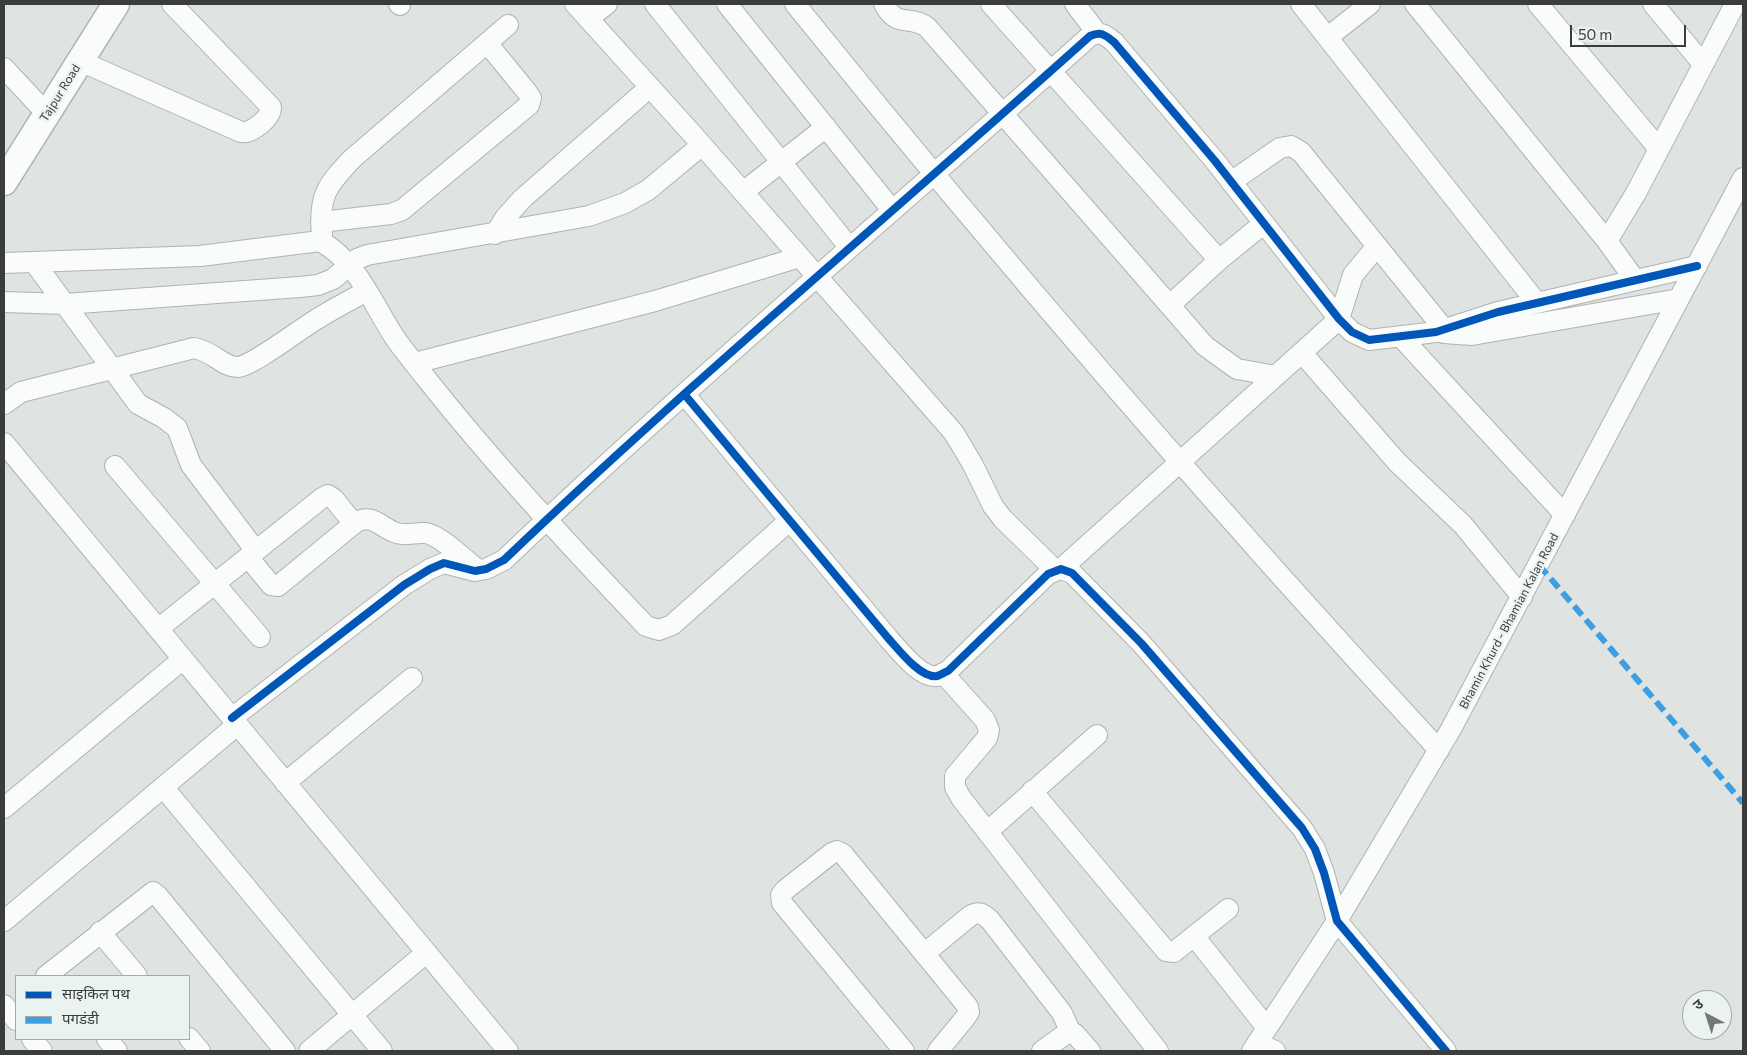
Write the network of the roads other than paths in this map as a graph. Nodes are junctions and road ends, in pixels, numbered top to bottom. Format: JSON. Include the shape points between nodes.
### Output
{"nodes":[{"id":1,"x":116,"y":4,"type":"edge"},
{"id":2,"x":172,"y":4,"type":"edge"},
{"id":3,"x":575,"y":4,"type":"edge"},
{"id":4,"x":607,"y":4,"type":"edge"},
{"id":5,"x":655,"y":4,"type":"edge"},
{"id":6,"x":728,"y":4,"type":"edge"},
{"id":7,"x":795,"y":4,"type":"edge"},
{"id":8,"x":884,"y":4,"type":"edge"},
{"id":9,"x":991,"y":4,"type":"edge"},
{"id":10,"x":1075,"y":4,"type":"edge"},
{"id":11,"x":1301,"y":4,"type":"edge"},
{"id":12,"x":1370,"y":4,"type":"edge"},
{"id":13,"x":1415,"y":4,"type":"edge"},
{"id":14,"x":1538,"y":4,"type":"edge"},
{"id":15,"x":1653,"y":4,"type":"edge"},
{"id":16,"x":1735,"y":4,"type":"edge"},
{"id":17,"x":588,"y":18,"type":"junction"},
{"id":18,"x":508,"y":24,"type":"dead end"},
{"id":19,"x":1097,"y":33,"type":"junction"},
{"id":20,"x":1328,"y":37,"type":"junction"},
{"id":21,"x":486,"y":43,"type":"junction"},
{"id":22,"x":80,"y":61,"type":"junction"},
{"id":23,"x":1703,"y":64,"type":"junction"},
{"id":24,"x":4,"y":68,"type":"edge"},
{"id":25,"x":1049,"y":72,"type":"junction"},
{"id":26,"x":650,"y":87,"type":"junction"},
{"id":27,"x":47,"y":114,"type":"junction"},
{"id":28,"x":1002,"y":115,"type":"junction"},
{"id":29,"x":826,"y":127,"type":"junction"},
{"id":30,"x":702,"y":145,"type":"junction"},
{"id":31,"x":1659,"y":149,"type":"junction"},
{"id":32,"x":782,"y":163,"type":"junction"},
{"id":33,"x":933,"y":175,"type":"junction"},
{"id":34,"x":1743,"y":178,"type":"edge"},
{"id":35,"x":4,"y":182,"type":"edge"},
{"id":36,"x":1231,"y":182,"type":"junction"},
{"id":37,"x":743,"y":192,"type":"junction"},
{"id":38,"x":1743,"y":200,"type":"edge"},
{"id":39,"x":892,"y":210,"type":"junction"},
{"id":40,"x":1724,"y":214,"type":"junction"},
{"id":41,"x":321,"y":222,"type":"junction"},
{"id":42,"x":1263,"y":224,"type":"junction"},
{"id":43,"x":495,"y":234,"type":"junction"},
{"id":44,"x":1607,"y":241,"type":"junction"},
{"id":45,"x":323,"y":242,"type":"junction"},
{"id":46,"x":1377,"y":246,"type":"junction"},
{"id":47,"x":849,"y":247,"type":"junction"},
{"id":48,"x":800,"y":257,"type":"junction"},
{"id":49,"x":1219,"y":260,"type":"junction"},
{"id":50,"x":34,"y":262,"type":"junction"},
{"id":51,"x":4,"y":264,"type":"edge"},
{"id":52,"x":350,"y":264,"type":"junction"},
{"id":53,"x":1697,"y":266,"type":"junction"},
{"id":54,"x":816,"y":275,"type":"junction"},
{"id":55,"x":1635,"y":280,"type":"junction"},
{"id":56,"x":367,"y":291,"type":"junction"},
{"id":57,"x":1679,"y":299,"type":"junction"},
{"id":58,"x":4,"y":302,"type":"edge"},
{"id":59,"x":1537,"y":303,"type":"junction"},
{"id":60,"x":65,"y":304,"type":"junction"},
{"id":61,"x":1170,"y":305,"type":"junction"},
{"id":62,"x":1339,"y":318,"type":"junction"},
{"id":63,"x":1440,"y":330,"type":"junction"},
{"id":64,"x":1400,"y":336,"type":"junction"},
{"id":65,"x":1302,"y":353,"type":"junction"},
{"id":66,"x":415,"y":363,"type":"junction"},
{"id":67,"x":111,"y":368,"type":"junction"},
{"id":68,"x":1276,"y":376,"type":"junction"},
{"id":69,"x":685,"y":395,"type":"junction"},
{"id":70,"x":4,"y":404,"type":"edge"},
{"id":71,"x":4,"y":443,"type":"edge"},
{"id":72,"x":1181,"y":461,"type":"junction"},
{"id":73,"x":116,"y":466,"type":"dead end"},
{"id":74,"x":1565,"y":515,"type":"junction"},
{"id":75,"x":546,"y":521,"type":"junction"},
{"id":76,"x":789,"y":521,"type":"junction"},
{"id":77,"x":354,"y":524,"type":"junction"},
{"id":78,"x":252,"y":554,"type":"junction"},
{"id":79,"x":1058,"y":569,"type":"junction"},
{"id":80,"x":479,"y":570,"type":"junction"},
{"id":81,"x":214,"y":584,"type":"junction"},
{"id":82,"x":1522,"y":597,"type":"junction"},
{"id":83,"x":158,"y":629,"type":"junction"},
{"id":84,"x":260,"y":637,"type":"dead end"},
{"id":85,"x":183,"y":659,"type":"junction"},
{"id":86,"x":943,"y":673,"type":"junction"},
{"id":87,"x":412,"y":678,"type":"dead end"},
{"id":88,"x":234,"y":721,"type":"junction"},
{"id":89,"x":1096,"y":735,"type":"dead end"},
{"id":90,"x":1439,"y":750,"type":"junction"},
{"id":91,"x":285,"y":783,"type":"junction"},
{"id":92,"x":163,"y":787,"type":"junction"},
{"id":93,"x":1032,"y":791,"type":"junction"},
{"id":94,"x":4,"y":808,"type":"edge"},
{"id":95,"x":987,"y":832,"type":"junction"},
{"id":96,"x":1228,"y":909,"type":"dead end"},
{"id":97,"x":1337,"y":920,"type":"junction"},
{"id":98,"x":4,"y":921,"type":"edge"},
{"id":99,"x":100,"y":932,"type":"junction"},
{"id":100,"x":1194,"y":936,"type":"junction"},
{"id":101,"x":426,"y":953,"type":"junction"},
{"id":102,"x":925,"y":953,"type":"junction"},
{"id":103,"x":51,"y":975,"type":"edge"},
{"id":104,"x":136,"y":975,"type":"edge"},
{"id":105,"x":352,"y":1015,"type":"junction"},
{"id":106,"x":1070,"y":1031,"type":"junction"},
{"id":107,"x":190,"y":1039,"type":"edge"},
{"id":108,"x":33,"y":1040,"type":"edge"},
{"id":109,"x":108,"y":1040,"type":"edge"},
{"id":110,"x":1263,"y":1043,"type":"edge"},
{"id":111,"x":42,"y":1051,"type":"edge"},
{"id":112,"x":117,"y":1051,"type":"edge"},
{"id":113,"x":200,"y":1051,"type":"edge"},
{"id":114,"x":285,"y":1051,"type":"edge"},
{"id":115,"x":309,"y":1051,"type":"edge"},
{"id":116,"x":382,"y":1051,"type":"edge"},
{"id":117,"x":508,"y":1051,"type":"edge"},
{"id":118,"x":904,"y":1051,"type":"edge"},
{"id":119,"x":929,"y":1051,"type":"edge"},
{"id":120,"x":938,"y":1051,"type":"edge"},
{"id":121,"x":1042,"y":1051,"type":"edge"},
{"id":122,"x":1090,"y":1051,"type":"edge"},
{"id":123,"x":1158,"y":1051,"type":"edge"},
{"id":124,"x":1446,"y":1051,"type":"edge"}],
"edges":[{"from":1,"to":22,"type":"main road","name":"Tajpur Road"},
{"from":2,"to":22,"type":"street","via":[[271,107],[270,114],[251,131],[241,132]]},
{"from":3,"to":17,"type":"street"},
{"from":4,"to":17,"type":"street"},
{"from":5,"to":32,"type":"street"},
{"from":6,"to":29,"type":"street"},
{"from":7,"to":33,"type":"street"},
{"from":8,"to":28,"type":"street","via":[[897,20],[921,22],[927,27]]},
{"from":9,"to":25,"type":"street"},
{"from":10,"to":19,"type":"street"},
{"from":11,"to":20,"type":"street"},
{"from":12,"to":20,"type":"street"},
{"from":13,"to":44,"type":"street"},
{"from":14,"to":31,"type":"street"},
{"from":15,"to":23,"type":"street"},
{"from":16,"to":23,"type":"street"},
{"from":17,"to":26,"type":"street"},
{"from":18,"to":21,"type":"street"},
{"from":19,"to":25,"type":"street"},
{"from":19,"to":36,"type":"street","via":[[1114,42]]},
{"from":20,"to":59,"type":"street"},
{"from":21,"to":41,"type":"street","via":[[333,178],[321,203]]},
{"from":21,"to":41,"type":"street","via":[[527,92],[531,98],[529,105],[402,210]]},
{"from":22,"to":27,"type":"main road","name":"Tajpur Road"},
{"from":23,"to":31,"type":"street"},
{"from":24,"to":27,"type":"street"},
{"from":25,"to":28,"type":"street"},
{"from":25,"to":49,"type":"street"},
{"from":26,"to":30,"type":"street"},
{"from":26,"to":43,"type":"street","via":[[522,199],[504,218]]},
{"from":27,"to":35,"type":"main road","name":"Tajpur Road"},
{"from":28,"to":33,"type":"street"},
{"from":28,"to":61,"type":"street"},
{"from":29,"to":32,"type":"street"},
{"from":29,"to":39,"type":"street"},
{"from":30,"to":37,"type":"street"},
{"from":30,"to":43,"type":"street","via":[[648,190],[625,203],[588,216]]},
{"from":31,"to":44,"type":"street"},
{"from":32,"to":37,"type":"street"},
{"from":32,"to":47,"type":"street"},
{"from":33,"to":39,"type":"street"},
{"from":33,"to":72,"type":"street"},
{"from":34,"to":40,"type":"street","name":"Bhamin Khurd - Bhamian Kalan Road"},
{"from":36,"to":42,"type":"street"},
{"from":36,"to":46,"type":"street","via":[[1261,159],[1280,148],[1291,146],[1301,152]]},
{"from":37,"to":48,"type":"street"},
{"from":38,"to":40,"type":"street"},
{"from":39,"to":47,"type":"street"},
{"from":40,"to":53,"type":"street","name":"Bhamin Khurd - Bhamian Kalan Road"},
{"from":41,"to":45,"type":"street"},
{"from":42,"to":49,"type":"street"},
{"from":42,"to":62,"type":"street"},
{"from":43,"to":52,"type":"street","via":[[367,256]]},
{"from":44,"to":55,"type":"street"},
{"from":45,"to":50,"type":"street","via":[[298,242],[200,256]]},
{"from":45,"to":52,"type":"street"},
{"from":46,"to":62,"type":"street","via":[[1353,275]]},
{"from":46,"to":63,"type":"street"},
{"from":47,"to":54,"type":"street"},
{"from":48,"to":54,"type":"street"},
{"from":48,"to":66,"type":"street","via":[[656,301]]},
{"from":49,"to":61,"type":"street"},
{"from":50,"to":51,"type":"street"},
{"from":50,"to":60,"type":"street"},
{"from":52,"to":56,"type":"street"},
{"from":52,"to":60,"type":"street","via":[[332,279],[318,285]]},
{"from":53,"to":55,"type":"street"},
{"from":53,"to":57,"type":"street","name":"Bhamin Khurd - Bhamian Kalan Road"},
{"from":54,"to":69,"type":"street"},
{"from":54,"to":79,"type":"street","via":[[954,433],[1003,520]]},
{"from":55,"to":59,"type":"street"},
{"from":56,"to":66,"type":"street","via":[[395,338]]},
{"from":56,"to":67,"type":"street","via":[[317,318],[256,360],[240,367],[228,366],[206,350],[194,348]]},
{"from":57,"to":63,"type":"street","via":[[1472,335]]},
{"from":57,"to":74,"type":"street","name":"Bhamin Khurd - Bhamian Kalan Road"},
{"from":58,"to":60,"type":"street"},
{"from":59,"to":63,"type":"street"},
{"from":60,"to":67,"type":"street"},
{"from":61,"to":68,"type":"street","via":[[1205,346],[1223,360],[1237,369]]},
{"from":62,"to":64,"type":"street","via":[[1352,332],[1370,340]]},
{"from":62,"to":65,"type":"street"},
{"from":63,"to":64,"type":"street"},
{"from":64,"to":74,"type":"street"},
{"from":65,"to":68,"type":"street"},
{"from":65,"to":82,"type":"street","via":[[1397,462],[1463,525]]},
{"from":66,"to":75,"type":"street"},
{"from":67,"to":70,"type":"street","via":[[21,392]]},
{"from":67,"to":78,"type":"street","via":[[138,404],[177,428],[191,465]]},
{"from":68,"to":72,"type":"street"},
{"from":69,"to":75,"type":"street"},
{"from":69,"to":76,"type":"street"},
{"from":71,"to":83,"type":"street"},
{"from":72,"to":79,"type":"street"},
{"from":72,"to":90,"type":"street","via":[[1327,629]]},
{"from":73,"to":81,"type":"street"},
{"from":74,"to":82,"type":"street","name":"Bhamin Khurd - Bhamian Kalan Road"},
{"from":75,"to":76,"type":"street","via":[[646,626],[659,630],[672,625]]},
{"from":75,"to":80,"type":"street","via":[[504,560]]},
{"from":76,"to":86,"type":"street","via":[[910,662],[925,674],[936,676]]},
{"from":77,"to":78,"type":"street","via":[[328,495]]},
{"from":77,"to":78,"type":"street","via":[[278,586],[271,585]]},
{"from":77,"to":80,"type":"street","via":[[374,519],[400,534],[435,536]]},
{"from":78,"to":81,"type":"street"},
{"from":79,"to":86,"type":"street"},
{"from":79,"to":97,"type":"street","via":[[1072,573],[1141,643],[1302,828],[1315,849]]},
{"from":80,"to":88,"type":"street","via":[[444,563],[404,585]]},
{"from":81,"to":83,"type":"street"},
{"from":81,"to":84,"type":"street"},
{"from":82,"to":90,"type":"street","name":"Bhamin Khurd - Bhamian Kalan Road"},
{"from":83,"to":85,"type":"street"},
{"from":85,"to":88,"type":"street"},
{"from":85,"to":94,"type":"street"},
{"from":86,"to":95,"type":"street","via":[[989,730],[987,738],[954,776],[954,787]]},
{"from":87,"to":91,"type":"street"},
{"from":88,"to":91,"type":"street"},
{"from":88,"to":92,"type":"street"},
{"from":89,"to":93,"type":"street"},
{"from":90,"to":97,"type":"street","name":"Bhamin Khurd - Bhamian Kalan Road"},
{"from":91,"to":101,"type":"street"},
{"from":92,"to":98,"type":"street"},
{"from":92,"to":105,"type":"street"},
{"from":93,"to":95,"type":"street"},
{"from":93,"to":100,"type":"street","via":[[1166,951],[1174,952]]},
{"from":95,"to":123,"type":"street"},
{"from":96,"to":100,"type":"street"},
{"from":97,"to":110,"type":"street","name":"Bhamin Khurd - Bhamian Kalan Road"},
{"from":97,"to":124,"type":"street"},
{"from":99,"to":103,"type":"street"},
{"from":99,"to":104,"type":"street"},
{"from":99,"to":114,"type":"street","via":[[153,892]]},
{"from":100,"to":110,"type":"street"},
{"from":101,"to":105,"type":"street"},
{"from":101,"to":117,"type":"street"},
{"from":102,"to":106,"type":"street","via":[[970,916],[982,913],[1062,1013]]},
{"from":102,"to":118,"type":"street","via":[[843,854],[837,851],[781,895],[782,904]]},
{"from":102,"to":120,"type":"street","via":[[968,1007],[965,1018]]},
{"from":105,"to":115,"type":"street"},
{"from":105,"to":116,"type":"street"},
{"from":106,"to":121,"type":"street"},
{"from":106,"to":122,"type":"street"},
{"from":107,"to":113,"type":"street"},
{"from":108,"to":111,"type":"street"},
{"from":109,"to":112,"type":"street"},
{"from":119,"to":120,"type":"street"}]}
